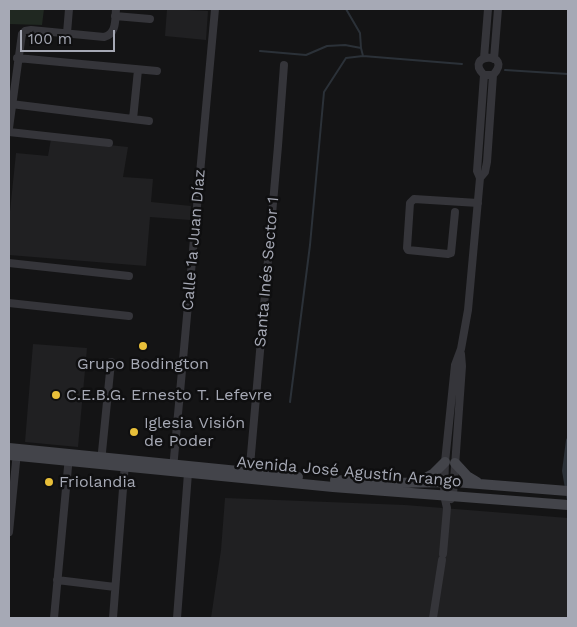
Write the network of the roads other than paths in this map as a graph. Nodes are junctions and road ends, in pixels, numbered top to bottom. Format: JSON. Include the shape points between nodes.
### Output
{"nodes":[{"id":1,"x":69,"y":9,"type":"edge"},
{"id":2,"x":215,"y":9,"type":"edge"},
{"id":3,"x":488,"y":9,"type":"edge"},
{"id":4,"x":498,"y":9,"type":"edge"},
{"id":5,"x":115,"y":12,"type":"edge"},
{"id":6,"x":150,"y":19,"type":"dead end"},
{"id":7,"x":67,"y":33,"type":"junction"},
{"id":8,"x":9,"y":50,"type":"edge"},
{"id":9,"x":18,"y":54,"type":"junction"},
{"id":10,"x":484,"y":58,"type":"junction"},
{"id":11,"x":494,"y":59,"type":"junction"},
{"id":12,"x":284,"y":65,"type":"dead end"},
{"id":13,"x":138,"y":70,"type":"junction"},
{"id":14,"x":157,"y":71,"type":"dead end"},
{"id":15,"x":484,"y":75,"type":"junction"},
{"id":16,"x":493,"y":76,"type":"junction"},
{"id":17,"x":11,"y":104,"type":"junction"},
{"id":18,"x":133,"y":118,"type":"junction"},
{"id":19,"x":149,"y":121,"type":"dead end"},
{"id":20,"x":9,"y":130,"type":"edge"},
{"id":21,"x":110,"y":143,"type":"dead end"},
{"id":22,"x":480,"y":178,"type":"junction"},
{"id":23,"x":478,"y":203,"type":"junction"},
{"id":24,"x":455,"y":212,"type":"dead end"},
{"id":25,"x":9,"y":263,"type":"edge"},
{"id":26,"x":129,"y":276,"type":"dead end"},
{"id":27,"x":9,"y":303,"type":"edge"},
{"id":28,"x":129,"y":316,"type":"dead end"},
{"id":29,"x":111,"y":362,"type":"dead end"},
{"id":30,"x":13,"y":452,"type":"edge"},
{"id":31,"x":69,"y":457,"type":"junction"},
{"id":32,"x":102,"y":461,"type":"junction"},
{"id":33,"x":450,"y":462,"type":"junction"},
{"id":34,"x":125,"y":463,"type":"junction"},
{"id":35,"x":173,"y":468,"type":"junction"},
{"id":36,"x":188,"y":473,"type":"junction"},
{"id":37,"x":249,"y":475,"type":"junction"},
{"id":38,"x":419,"y":482,"type":"junction"},
{"id":39,"x":449,"y":482,"type":"junction"},
{"id":40,"x":480,"y":484,"type":"junction"},
{"id":41,"x":568,"y":491,"type":"edge"},
{"id":42,"x":449,"y":495,"type":"junction"},
{"id":43,"x":568,"y":505,"type":"edge"},
{"id":44,"x":10,"y":519,"type":"edge"},
{"id":45,"x":9,"y":532,"type":"edge"},
{"id":46,"x":57,"y":580,"type":"junction"},
{"id":47,"x":115,"y":587,"type":"junction"},
{"id":48,"x":54,"y":618,"type":"edge"},
{"id":49,"x":113,"y":618,"type":"edge"},
{"id":50,"x":177,"y":618,"type":"edge"},
{"id":51,"x":433,"y":618,"type":"edge"}],
"edges":[{"from":1,"to":7,"type":"street"},
{"from":2,"to":35,"type":"street","name":"Calle 1a Juan Díaz"},
{"from":3,"to":10,"type":"street"},
{"from":4,"to":11,"type":"street"},
{"from":5,"to":6,"type":"street"},
{"from":5,"to":7,"type":"street","via":[[110,36]]},
{"from":7,"to":9,"type":"street","via":[[25,31]]},
{"from":8,"to":9,"type":"street"},
{"from":9,"to":13,"type":"street"},
{"from":9,"to":17,"type":"street"},
{"from":10,"to":11,"type":"street"},
{"from":10,"to":15,"type":"street","via":[[478,66]]},
{"from":11,"to":16,"type":"street","via":[[498,68]]},
{"from":12,"to":37,"type":"street","name":"Santa Inés Sector 1"},
{"from":13,"to":14,"type":"street"},
{"from":13,"to":18,"type":"street"},
{"from":15,"to":16,"type":"street"},
{"from":15,"to":22,"type":"street","via":[[477,171]]},
{"from":16,"to":22,"type":"street","via":[[487,162]]},
{"from":17,"to":18,"type":"street"},
{"from":17,"to":20,"type":"street"},
{"from":18,"to":19,"type":"street"},
{"from":20,"to":21,"type":"street"},
{"from":22,"to":23,"type":"street"},
{"from":23,"to":24,"type":"street","via":[[414,199],[410,203],[407,249],[411,252],[451,253]]},
{"from":23,"to":33,"type":"street","via":[[468,310],[455,366]]},
{"from":25,"to":26,"type":"street"},
{"from":27,"to":28,"type":"street"},
{"from":29,"to":32,"type":"street"},
{"from":30,"to":31,"type":"main road","name":"Avenida José Agustín Arango"},
{"from":30,"to":44,"type":"street"},
{"from":31,"to":32,"type":"main road","name":"Avenida José Agustín Arango"},
{"from":31,"to":46,"type":"street"},
{"from":32,"to":34,"type":"main road","name":"Avenida José Agustín Arango"},
{"from":33,"to":38,"type":"main road"},
{"from":33,"to":39,"type":"street"},
{"from":33,"to":40,"type":"main road"},
{"from":34,"to":35,"type":"main road","name":"Avenida José Agustín Arango"},
{"from":34,"to":47,"type":"street"},
{"from":35,"to":36,"type":"main road","name":"Avenida José Agustín Arango"},
{"from":35,"to":37,"type":"main road","name":"Avenida José Agustín Arango"},
{"from":36,"to":37,"type":"main road","name":"Avenida José Agustín Arango"},
{"from":36,"to":50,"type":"street"},
{"from":37,"to":38,"type":"main road","name":"Avenida José Agustín Arango"},
{"from":37,"to":42,"type":"main road","name":"Avenida José Agustín Arango","via":[[381,491]]},
{"from":38,"to":39,"type":"main road","name":"Avenida José Agustín Arango"},
{"from":39,"to":40,"type":"main road","name":"Avenida José Agustín Arango"},
{"from":39,"to":42,"type":"street"},
{"from":40,"to":41,"type":"main road","name":"Avenida José Agustín Arango"},
{"from":42,"to":43,"type":"main road","name":"Avenida José Agustín Arango"},
{"from":42,"to":51,"type":"street"},
{"from":44,"to":45,"type":"street"},
{"from":46,"to":47,"type":"street"},
{"from":46,"to":48,"type":"street"},
{"from":47,"to":49,"type":"street"}]}
